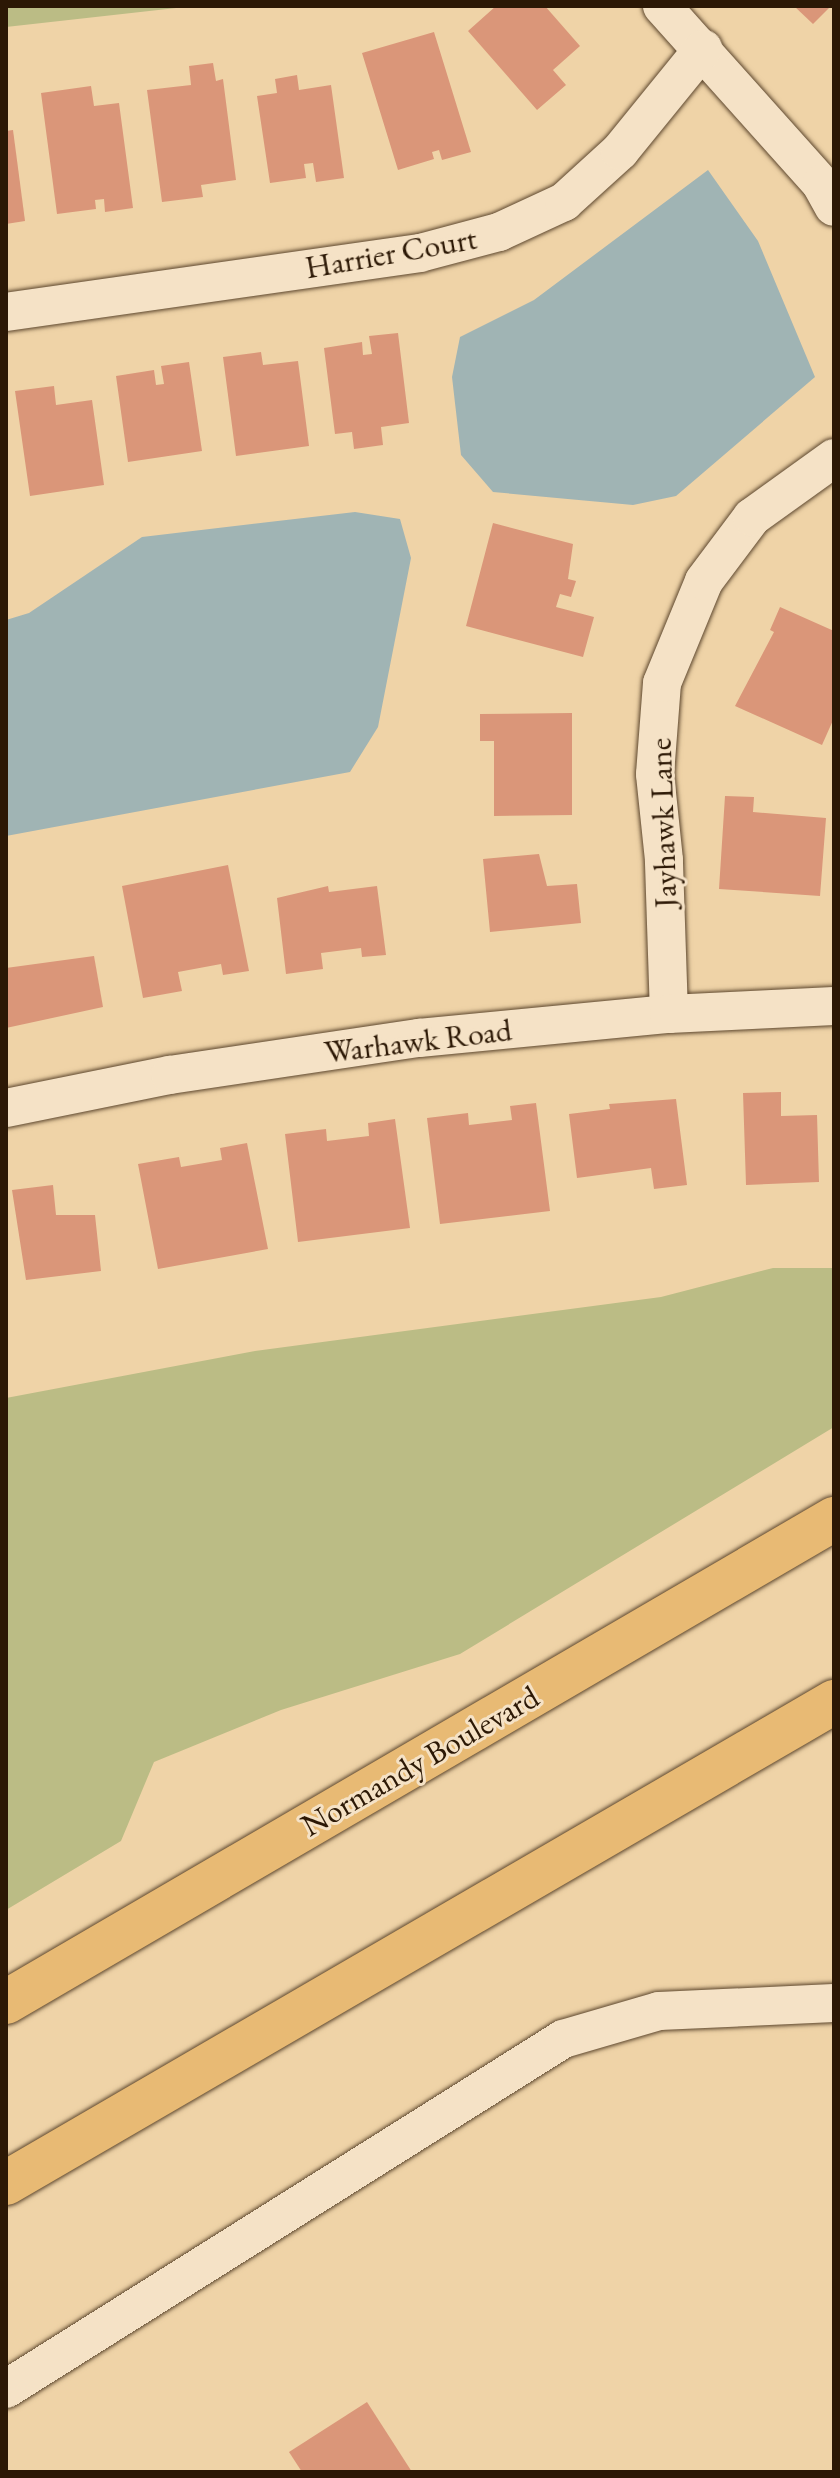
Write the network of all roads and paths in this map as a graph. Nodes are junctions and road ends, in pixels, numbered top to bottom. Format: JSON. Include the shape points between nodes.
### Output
{"nodes":[{"id":1,"x":662,"y":6,"type":"edge"},
{"id":2,"x":703,"y":49,"type":"junction"},
{"id":3,"x":834,"y":207,"type":"edge"},
{"id":4,"x":6,"y":312,"type":"edge"},
{"id":5,"x":834,"y":458,"type":"edge"},
{"id":6,"x":834,"y":1006,"type":"edge"},
{"id":7,"x":669,"y":1014,"type":"junction"},
{"id":8,"x":6,"y":1108,"type":"edge"},
{"id":9,"x":834,"y":1519,"type":"edge"},
{"id":10,"x":834,"y":1702,"type":"edge"},
{"id":11,"x":834,"y":1719,"type":"edge"},
{"id":12,"x":756,"y":1747,"type":"junction"},
{"id":13,"x":6,"y":2002,"type":"edge"},
{"id":14,"x":834,"y":2003,"type":"edge"},
{"id":15,"x":6,"y":2183,"type":"edge"},
{"id":16,"x":6,"y":2389,"type":"edge"}],
"edges":[{"from":1,"to":2,"type":"street"},
{"from":2,"to":3,"type":"street","via":[[821,184]]},
{"from":2,"to":4,"type":"street","name":"Harrier Court","via":[[620,151],[564,202],[499,232],[420,253]]},
{"from":5,"to":7,"type":"street","name":"Jayhawk Lane","via":[[752,517],[704,581],[662,683],[655,774]]},
{"from":6,"to":7,"type":"street","name":"Warhawk Road"},
{"from":7,"to":8,"type":"street","name":"Warhawk Road","via":[[419,1038],[170,1075]]},
{"from":9,"to":13,"type":"main road","name":"Normandy Boulevard"},
{"from":10,"to":12,"type":"main road"},
{"from":11,"to":12,"type":"main road"},
{"from":12,"to":15,"type":"main road"},
{"from":14,"to":16,"type":"street","via":[[659,2011],[563,2039]]}]}
